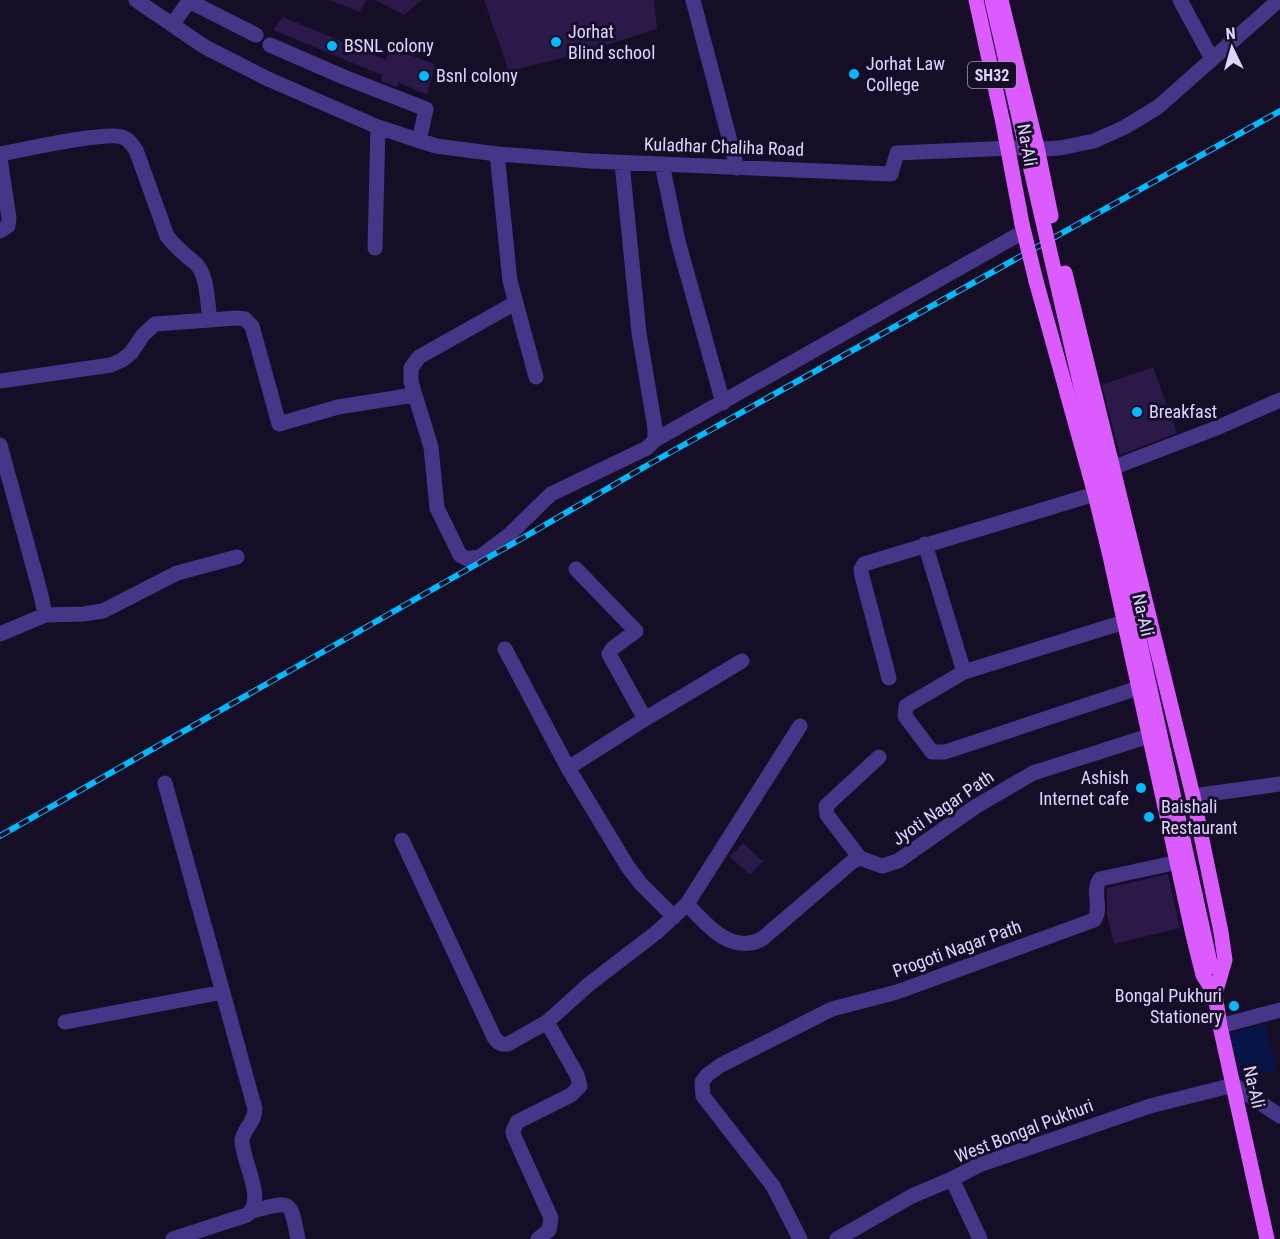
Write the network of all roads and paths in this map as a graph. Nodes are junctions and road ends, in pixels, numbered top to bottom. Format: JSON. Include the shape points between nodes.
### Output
{"nodes":[{"id":1,"x":136,"y":0,"type":"edge"},
{"id":2,"x":189,"y":0,"type":"edge"},
{"id":3,"x":693,"y":0,"type":"edge"},
{"id":4,"x":976,"y":0,"type":"edge"},
{"id":5,"x":992,"y":0,"type":"edge"},
{"id":6,"x":1001,"y":0,"type":"edge"},
{"id":7,"x":1180,"y":0,"type":"edge"},
{"id":8,"x":1279,"y":0,"type":"edge"},
{"id":9,"x":172,"y":25,"type":"junction"},
{"id":10,"x":256,"y":35,"type":"dead end"},
{"id":11,"x":270,"y":45,"type":"dead end"},
{"id":12,"x":1212,"y":60,"type":"junction"},
{"id":13,"x":378,"y":127,"type":"junction"},
{"id":14,"x":419,"y":141,"type":"junction"},
{"id":15,"x":1037,"y":147,"type":"junction"},
{"id":16,"x":1007,"y":150,"type":"junction"},
{"id":17,"x":497,"y":154,"type":"junction"},
{"id":18,"x":0,"y":156,"type":"edge"},
{"id":19,"x":622,"y":163,"type":"junction"},
{"id":20,"x":662,"y":164,"type":"junction"},
{"id":21,"x":737,"y":168,"type":"junction"},
{"id":22,"x":1022,"y":228,"type":"junction"},
{"id":23,"x":0,"y":231,"type":"edge"},
{"id":24,"x":375,"y":248,"type":"dead end"},
{"id":25,"x":515,"y":303,"type":"junction"},
{"id":26,"x":210,"y":319,"type":"junction"},
{"id":27,"x":536,"y":377,"type":"dead end"},
{"id":28,"x":0,"y":381,"type":"edge"},
{"id":29,"x":414,"y":395,"type":"junction"},
{"id":30,"x":1280,"y":400,"type":"edge"},
{"id":31,"x":723,"y":403,"type":"junction"},
{"id":32,"x":655,"y":440,"type":"junction"},
{"id":33,"x":0,"y":445,"type":"edge"},
{"id":34,"x":1112,"y":468,"type":"junction"},
{"id":35,"x":1095,"y":494,"type":"junction"},
{"id":36,"x":926,"y":544,"type":"junction"},
{"id":37,"x":237,"y":557,"type":"dead end"},
{"id":38,"x":576,"y":569,"type":"dead end"},
{"id":39,"x":45,"y":615,"type":"junction"},
{"id":40,"x":1124,"y":622,"type":"junction"},
{"id":41,"x":0,"y":634,"type":"edge"},
{"id":42,"x":505,"y":649,"type":"dead end"},
{"id":43,"x":742,"y":661,"type":"dead end"},
{"id":44,"x":964,"y":672,"type":"junction"},
{"id":45,"x":889,"y":678,"type":"dead end"},
{"id":46,"x":1138,"y":688,"type":"junction"},
{"id":47,"x":645,"y":718,"type":"junction"},
{"id":48,"x":800,"y":726,"type":"dead end"},
{"id":49,"x":1149,"y":736,"type":"junction"},
{"id":50,"x":879,"y":757,"type":"dead end"},
{"id":51,"x":568,"y":768,"type":"junction"},
{"id":52,"x":165,"y":783,"type":"dead end"},
{"id":53,"x":1280,"y":784,"type":"edge"},
{"id":54,"x":1193,"y":796,"type":"junction"},
{"id":55,"x":402,"y":840,"type":"dead end"},
{"id":56,"x":860,"y":858,"type":"junction"},
{"id":57,"x":1178,"y":862,"type":"junction"},
{"id":58,"x":687,"y":904,"type":"junction"},
{"id":59,"x":674,"y":916,"type":"junction"},
{"id":60,"x":223,"y":992,"type":"junction"},
{"id":61,"x":1215,"y":994,"type":"junction"},
{"id":62,"x":1280,"y":1010,"type":"edge"},
{"id":63,"x":65,"y":1022,"type":"dead end"},
{"id":64,"x":547,"y":1022,"type":"junction"},
{"id":65,"x":1220,"y":1026,"type":"junction"},
{"id":66,"x":1234,"y":1084,"type":"junction"},
{"id":67,"x":1280,"y":1116,"type":"edge"},
{"id":68,"x":952,"y":1179,"type":"junction"},
{"id":69,"x":253,"y":1211,"type":"junction"},
{"id":70,"x":173,"y":1239,"type":"edge"},
{"id":71,"x":298,"y":1239,"type":"edge"},
{"id":72,"x":538,"y":1239,"type":"edge"},
{"id":73,"x":800,"y":1239,"type":"edge"},
{"id":74,"x":837,"y":1239,"type":"edge"},
{"id":75,"x":980,"y":1239,"type":"edge"},
{"id":76,"x":1267,"y":1239,"type":"edge"}],
"edges":[{"from":1,"to":9,"type":"street","name":"Kuladhar Chaliha Road"},
{"from":2,"to":9,"type":"street"},
{"from":2,"to":10,"type":"street"},
{"from":3,"to":21,"type":"street"},
{"from":4,"to":16,"type":"main road","name":"Na-Ali","number":"SH32"},
{"from":5,"to":61,"type":"main road","bridge":true,"via":[[1138,636]]},
{"from":6,"to":15,"type":"main road"},
{"from":7,"to":12,"type":"street"},
{"from":8,"to":12,"type":"street","name":"Kuladhar Chaliha Road"},
{"from":9,"to":13,"type":"street","name":"Kuladhar Chaliha Road","via":[[243,66]]},
{"from":11,"to":14,"type":"street","via":[[426,109]]},
{"from":12,"to":15,"type":"street","name":"Kuladhar Chaliha Road","via":[[1158,107],[1111,135],[1078,145]]},
{"from":13,"to":14,"type":"street","name":"Kuladhar Chaliha Road"},
{"from":13,"to":24,"type":"street"},
{"from":14,"to":17,"type":"street","name":"Kuladhar Chaliha Road"},
{"from":15,"to":16,"type":"street","name":"Kuladhar Chaliha Road"},
{"from":15,"to":34,"type":"main road","via":[[1043,187]]},
{"from":16,"to":21,"type":"street","name":"Kuladhar Chaliha Road","via":[[897,153],[891,174]]},
{"from":16,"to":22,"type":"main road","name":"Na-Ali","number":"SH32"},
{"from":17,"to":19,"type":"street","name":"Kuladhar Chaliha Road"},
{"from":17,"to":25,"type":"street","via":[[506,254]]},
{"from":18,"to":23,"type":"street","via":[[9,218],[8,226]]},
{"from":18,"to":26,"type":"street","via":[[103,137],[123,137],[130,142],[167,236],[200,269]]},
{"from":19,"to":20,"type":"street","name":"Kuladhar Chaliha Road"},
{"from":19,"to":32,"type":"street","via":[[634,291]]},
{"from":20,"to":21,"type":"street","name":"Kuladhar Chaliha Road"},
{"from":20,"to":31,"type":"street","via":[[678,242]]},
{"from":22,"to":31,"type":"street"},
{"from":22,"to":35,"type":"main road","name":"Na-Ali","number":"SH32","bridge":true},
{"from":25,"to":27,"type":"street"},
{"from":25,"to":29,"type":"street","via":[[419,357],[411,368]]},
{"from":26,"to":28,"type":"street","via":[[155,324],[131,353],[111,365]]},
{"from":26,"to":29,"type":"street","via":[[244,319],[252,326],[279,424],[338,407]]},
{"from":29,"to":32,"type":"street","via":[[431,447],[437,508],[460,555],[467,559],[481,556],[509,535],[551,494],[647,448]]},
{"from":30,"to":34,"type":"street"},
{"from":31,"to":32,"type":"street"},
{"from":33,"to":39,"type":"street"},
{"from":34,"to":54,"type":"main road"},
{"from":35,"to":36,"type":"street"},
{"from":35,"to":40,"type":"main road","name":"Na-Ali","number":"SH32"},
{"from":36,"to":44,"type":"street"},
{"from":36,"to":45,"type":"street","via":[[864,564],[861,569]]},
{"from":37,"to":39,"type":"street","via":[[177,573],[102,610]]},
{"from":38,"to":47,"type":"street","via":[[636,632],[609,654]]},
{"from":39,"to":41,"type":"street"},
{"from":40,"to":44,"type":"street"},
{"from":40,"to":46,"type":"main road","name":"Na-Ali","number":"SH32"},
{"from":42,"to":51,"type":"street"},
{"from":43,"to":47,"type":"street"},
{"from":44,"to":46,"type":"street","via":[[906,706],[905,716],[932,752],[945,752]]},
{"from":46,"to":49,"type":"main road","name":"Na-Ali","number":"SH32"},
{"from":47,"to":51,"type":"street"},
{"from":48,"to":58,"type":"street"},
{"from":49,"to":56,"type":"street","name":"Jyoti Nagar Path","via":[[1033,773],[889,865]]},
{"from":49,"to":57,"type":"main road","name":"Na-Ali","number":"SH32"},
{"from":50,"to":56,"type":"street","via":[[825,810]]},
{"from":51,"to":59,"type":"street","via":[[628,867]]},
{"from":52,"to":60,"type":"street"},
{"from":53,"to":54,"type":"street"},
{"from":54,"to":61,"type":"main road","via":[[1224,950],[1223,970]]},
{"from":55,"to":64,"type":"street","via":[[498,1043],[508,1044]]},
{"from":56,"to":58,"type":"street","via":[[754,943],[742,945],[719,934]]},
{"from":57,"to":61,"type":"main road","name":"Na-Ali","number":"SH32","via":[[1203,975]]},
{"from":57,"to":73,"type":"street","name":"Progoti Nagar Path","via":[[1100,879],[1094,920],[897,992],[825,1012],[706,1075],[703,1096],[773,1186]]},
{"from":58,"to":59,"type":"street"},
{"from":59,"to":64,"type":"street"},
{"from":60,"to":63,"type":"street"},
{"from":60,"to":69,"type":"street","via":[[255,1109],[242,1140],[256,1199]]},
{"from":61,"to":65,"type":"main road","name":"Na-Ali","number":"SH32"},
{"from":62,"to":65,"type":"street"},
{"from":64,"to":72,"type":"street","via":[[580,1086],[571,1095],[514,1126],[514,1136],[551,1218],[549,1230]]},
{"from":65,"to":66,"type":"main road","name":"Na-Ali","number":"SH32"},
{"from":66,"to":67,"type":"street"},
{"from":66,"to":68,"type":"street","name":"West Bongal Pukhuri","via":[[1139,1110],[992,1160]]},
{"from":66,"to":76,"type":"main road","name":"Na-Ali","number":"SH32"},
{"from":68,"to":74,"type":"street","name":"West Bongal Pukhuri","via":[[912,1196]]},
{"from":68,"to":75,"type":"street"},
{"from":69,"to":70,"type":"street"},
{"from":69,"to":71,"type":"street","via":[[288,1205]]}]}
